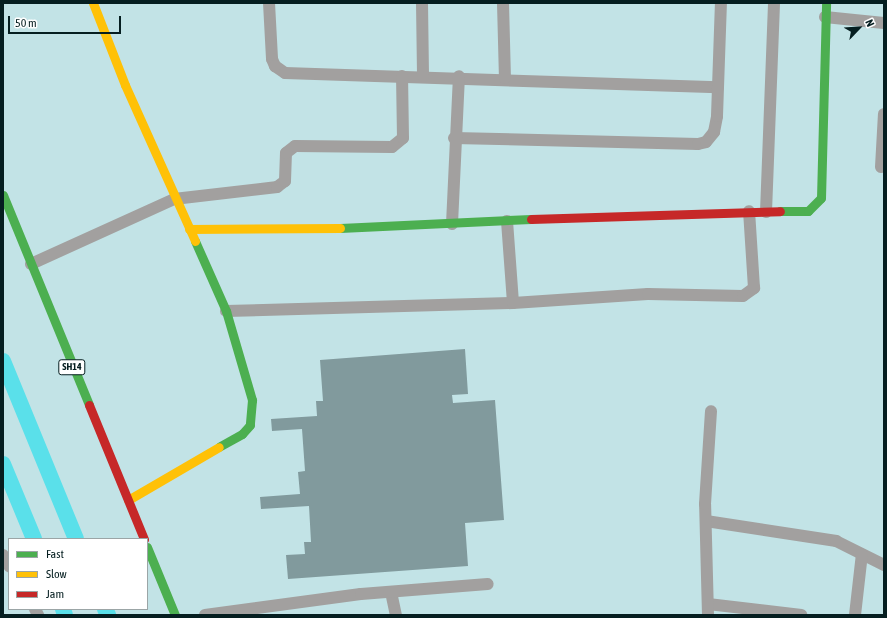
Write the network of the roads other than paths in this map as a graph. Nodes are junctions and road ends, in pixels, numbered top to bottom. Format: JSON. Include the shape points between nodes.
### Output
{"nodes":[{"id":1,"x":93,"y":3,"type":"edge"},
{"id":2,"x":269,"y":3,"type":"edge"},
{"id":3,"x":422,"y":3,"type":"edge"},
{"id":4,"x":502,"y":3,"type":"edge"},
{"id":5,"x":722,"y":3,"type":"edge"},
{"id":6,"x":774,"y":3,"type":"edge"},
{"id":7,"x":826,"y":3,"type":"edge"},
{"id":8,"x":825,"y":17,"type":"junction"},
{"id":9,"x":884,"y":23,"type":"edge"},
{"id":10,"x":402,"y":76,"type":"junction"},
{"id":11,"x":422,"y":76,"type":"junction"},
{"id":12,"x":459,"y":76,"type":"junction"},
{"id":13,"x":505,"y":78,"type":"junction"},
{"id":14,"x":718,"y":87,"type":"junction"},
{"id":15,"x":884,"y":114,"type":"edge"},
{"id":16,"x":454,"y":138,"type":"junction"},
{"id":17,"x":881,"y":167,"type":"dead end"},
{"id":18,"x":3,"y":195,"type":"edge"},
{"id":19,"x":174,"y":199,"type":"junction"},
{"id":20,"x":749,"y":211,"type":"junction"},
{"id":21,"x":766,"y":212,"type":"junction"},
{"id":22,"x":507,"y":222,"type":"junction"},
{"id":23,"x":452,"y":224,"type":"junction"},
{"id":24,"x":189,"y":230,"type":"junction"},
{"id":25,"x":31,"y":264,"type":"junction"},
{"id":26,"x":513,"y":303,"type":"junction"},
{"id":27,"x":226,"y":311,"type":"junction"},
{"id":28,"x":711,"y":411,"type":"dead end"},
{"id":29,"x":128,"y":500,"type":"junction"},
{"id":30,"x":706,"y":521,"type":"junction"},
{"id":31,"x":144,"y":538,"type":"edge"},
{"id":32,"x":148,"y":549,"type":"edge"},
{"id":33,"x":862,"y":554,"type":"junction"},
{"id":34,"x":884,"y":565,"type":"edge"},
{"id":35,"x":488,"y":584,"type":"dead end"},
{"id":36,"x":391,"y":592,"type":"junction"},
{"id":37,"x":708,"y":610,"type":"edge"},
{"id":38,"x":175,"y":615,"type":"edge"},
{"id":39,"x":205,"y":615,"type":"edge"},
{"id":40,"x":396,"y":615,"type":"edge"},
{"id":41,"x":801,"y":615,"type":"edge"},
{"id":42,"x":855,"y":615,"type":"edge"}],
"edges":[{"from":1,"to":19,"type":"street"},
{"from":2,"to":10,"type":"street","via":[[272,59],[279,70],[310,75]]},
{"from":3,"to":11,"type":"street"},
{"from":4,"to":13,"type":"street"},
{"from":5,"to":14,"type":"street"},
{"from":6,"to":21,"type":"street"},
{"from":7,"to":8,"type":"street"},
{"from":8,"to":9,"type":"street"},
{"from":8,"to":21,"type":"street","via":[[821,198],[808,211]]},
{"from":10,"to":11,"type":"street"},
{"from":10,"to":19,"type":"street","via":[[403,138],[392,147],[295,146],[286,153],[285,181],[276,187]]},
{"from":11,"to":12,"type":"street"},
{"from":12,"to":13,"type":"street"},
{"from":12,"to":16,"type":"street"},
{"from":13,"to":14,"type":"street"},
{"from":14,"to":16,"type":"street","via":[[714,132],[706,142],[698,144]]},
{"from":15,"to":17,"type":"street"},
{"from":16,"to":23,"type":"street"},
{"from":18,"to":25,"type":"street","number":"SH14"},
{"from":19,"to":24,"type":"street"},
{"from":19,"to":25,"type":"street"},
{"from":20,"to":21,"type":"street"},
{"from":20,"to":22,"type":"street"},
{"from":20,"to":26,"type":"street","via":[[754,288],[743,296],[648,294]]},
{"from":22,"to":23,"type":"street"},
{"from":22,"to":26,"type":"street"},
{"from":23,"to":24,"type":"street"},
{"from":24,"to":27,"type":"street"},
{"from":25,"to":29,"type":"street","number":"SH14"},
{"from":26,"to":27,"type":"street"},
{"from":27,"to":29,"type":"street","via":[[252,400],[250,425],[228,443]]},
{"from":28,"to":30,"type":"street"},
{"from":29,"to":31,"type":"street","number":"SH14"},
{"from":30,"to":33,"type":"street","via":[[811,535],[836,541]]},
{"from":30,"to":37,"type":"street"},
{"from":32,"to":38,"type":"street"},
{"from":33,"to":34,"type":"street"},
{"from":33,"to":42,"type":"street"},
{"from":35,"to":36,"type":"street"},
{"from":36,"to":39,"type":"street"},
{"from":36,"to":40,"type":"street"},
{"from":37,"to":41,"type":"street"}]}
